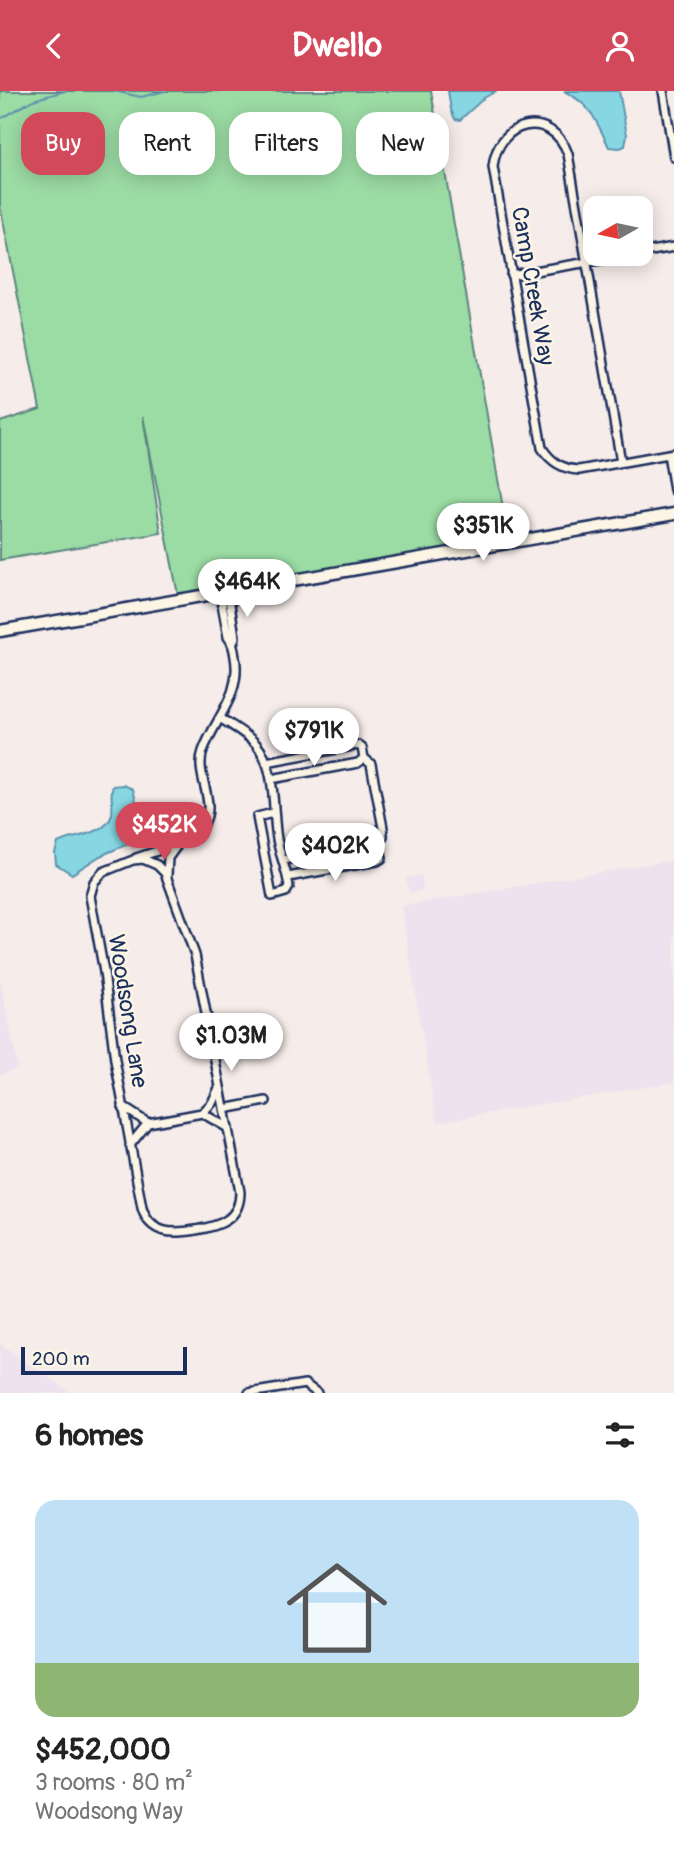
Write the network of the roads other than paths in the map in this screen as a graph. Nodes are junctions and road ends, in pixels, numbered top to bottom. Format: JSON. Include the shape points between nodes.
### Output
{"nodes":[{"id":1,"x":663,"y":91,"type":"edge"},
{"id":2,"x":674,"y":157,"type":"edge"},
{"id":3,"x":583,"y":240,"type":"edge"},
{"id":4,"x":674,"y":247,"type":"edge"},
{"id":5,"x":653,"y":250,"type":"edge"},
{"id":6,"x":583,"y":263,"type":"edge"},
{"id":7,"x":588,"y":266,"type":"edge"},
{"id":8,"x":512,"y":275,"type":"junction"},
{"id":9,"x":671,"y":454,"type":"edge"},
{"id":10,"x":621,"y":462,"type":"junction"},
{"id":11,"x":674,"y":490,"type":"edge"},
{"id":12,"x":674,"y":515,"type":"edge"},
{"id":13,"x":224,"y":592,"type":"junction"},
{"id":14,"x":0,"y":631,"type":"edge"},
{"id":15,"x":220,"y":718,"type":"junction"},
{"id":16,"x":363,"y":758,"type":"junction"},
{"id":17,"x":266,"y":762,"type":"junction"},
{"id":18,"x":271,"y":779,"type":"junction"},
{"id":19,"x":273,"y":813,"type":"junction"},
{"id":20,"x":183,"y":840,"type":"junction"},
{"id":21,"x":379,"y":842,"type":"junction"},
{"id":22,"x":132,"y":859,"type":"junction"},
{"id":23,"x":283,"y":860,"type":"junction"},
{"id":24,"x":288,"y":877,"type":"junction"},
{"id":25,"x":168,"y":878,"type":"junction"},
{"id":26,"x":219,"y":1089,"type":"junction"},
{"id":27,"x":266,"y":1101,"type":"dead end"},
{"id":28,"x":123,"y":1107,"type":"junction"},
{"id":29,"x":224,"y":1109,"type":"junction"},
{"id":30,"x":202,"y":1113,"type":"junction"},
{"id":31,"x":148,"y":1123,"type":"junction"},
{"id":32,"x":228,"y":1128,"type":"junction"},
{"id":33,"x":130,"y":1145,"type":"junction"},
{"id":34,"x":315,"y":1391,"type":"edge"},
{"id":35,"x":249,"y":1393,"type":"edge"}],
"edges":[{"from":1,"to":2,"type":"street"},
{"from":3,"to":8,"type":"street","name":"Camp Creek Way","via":[[566,148],[550,130],[525,126],[512,131],[495,151],[493,167]]},
{"from":4,"to":5,"type":"street"},
{"from":6,"to":8,"type":"street"},
{"from":7,"to":10,"type":"street"},
{"from":8,"to":10,"type":"street","name":"Camp Creek Way","via":[[545,453],[567,469]]},
{"from":9,"to":10,"type":"street"},
{"from":9,"to":11,"type":"street"},
{"from":12,"to":13,"type":"main road"},
{"from":13,"to":14,"type":"main road"},
{"from":13,"to":15,"type":"street","via":[[228,637],[238,671]]},
{"from":15,"to":17,"type":"street","via":[[257,744]]},
{"from":15,"to":20,"type":"street","via":[[201,757],[207,818],[198,831]]},
{"from":16,"to":17,"type":"street","via":[[358,745]]},
{"from":16,"to":18,"type":"street","via":[[358,763]]},
{"from":16,"to":21,"type":"street","via":[[371,764],[383,828]]},
{"from":17,"to":18,"type":"street"},
{"from":18,"to":19,"type":"street"},
{"from":19,"to":23,"type":"street"},
{"from":19,"to":24,"type":"street","via":[[257,817],[272,896],[286,892]]},
{"from":20,"to":22,"type":"street","name":"Woodsong Lane"},
{"from":20,"to":25,"type":"street","via":[[168,858]]},
{"from":21,"to":23,"type":"street"},
{"from":21,"to":24,"type":"street","via":[[382,858],[377,861]]},
{"from":22,"to":25,"type":"street","via":[[152,862]]},
{"from":22,"to":28,"type":"street","name":"Woodsong Lane","via":[[103,872],[90,896]]},
{"from":23,"to":24,"type":"street"},
{"from":25,"to":26,"type":"street","via":[[195,955]]},
{"from":26,"to":29,"type":"street"},
{"from":26,"to":30,"type":"street"},
{"from":27,"to":29,"type":"street"},
{"from":28,"to":31,"type":"street"},
{"from":28,"to":33,"type":"street","name":"Woodsong Lane"},
{"from":29,"to":32,"type":"street"},
{"from":30,"to":31,"type":"street"},
{"from":30,"to":32,"type":"street"},
{"from":31,"to":33,"type":"street"},
{"from":32,"to":33,"type":"street","name":"Woodsong Lane","via":[[239,1203],[227,1222],[197,1230],[169,1234],[148,1221]]},
{"from":34,"to":35,"type":"street","via":[[305,1384]]}]}
